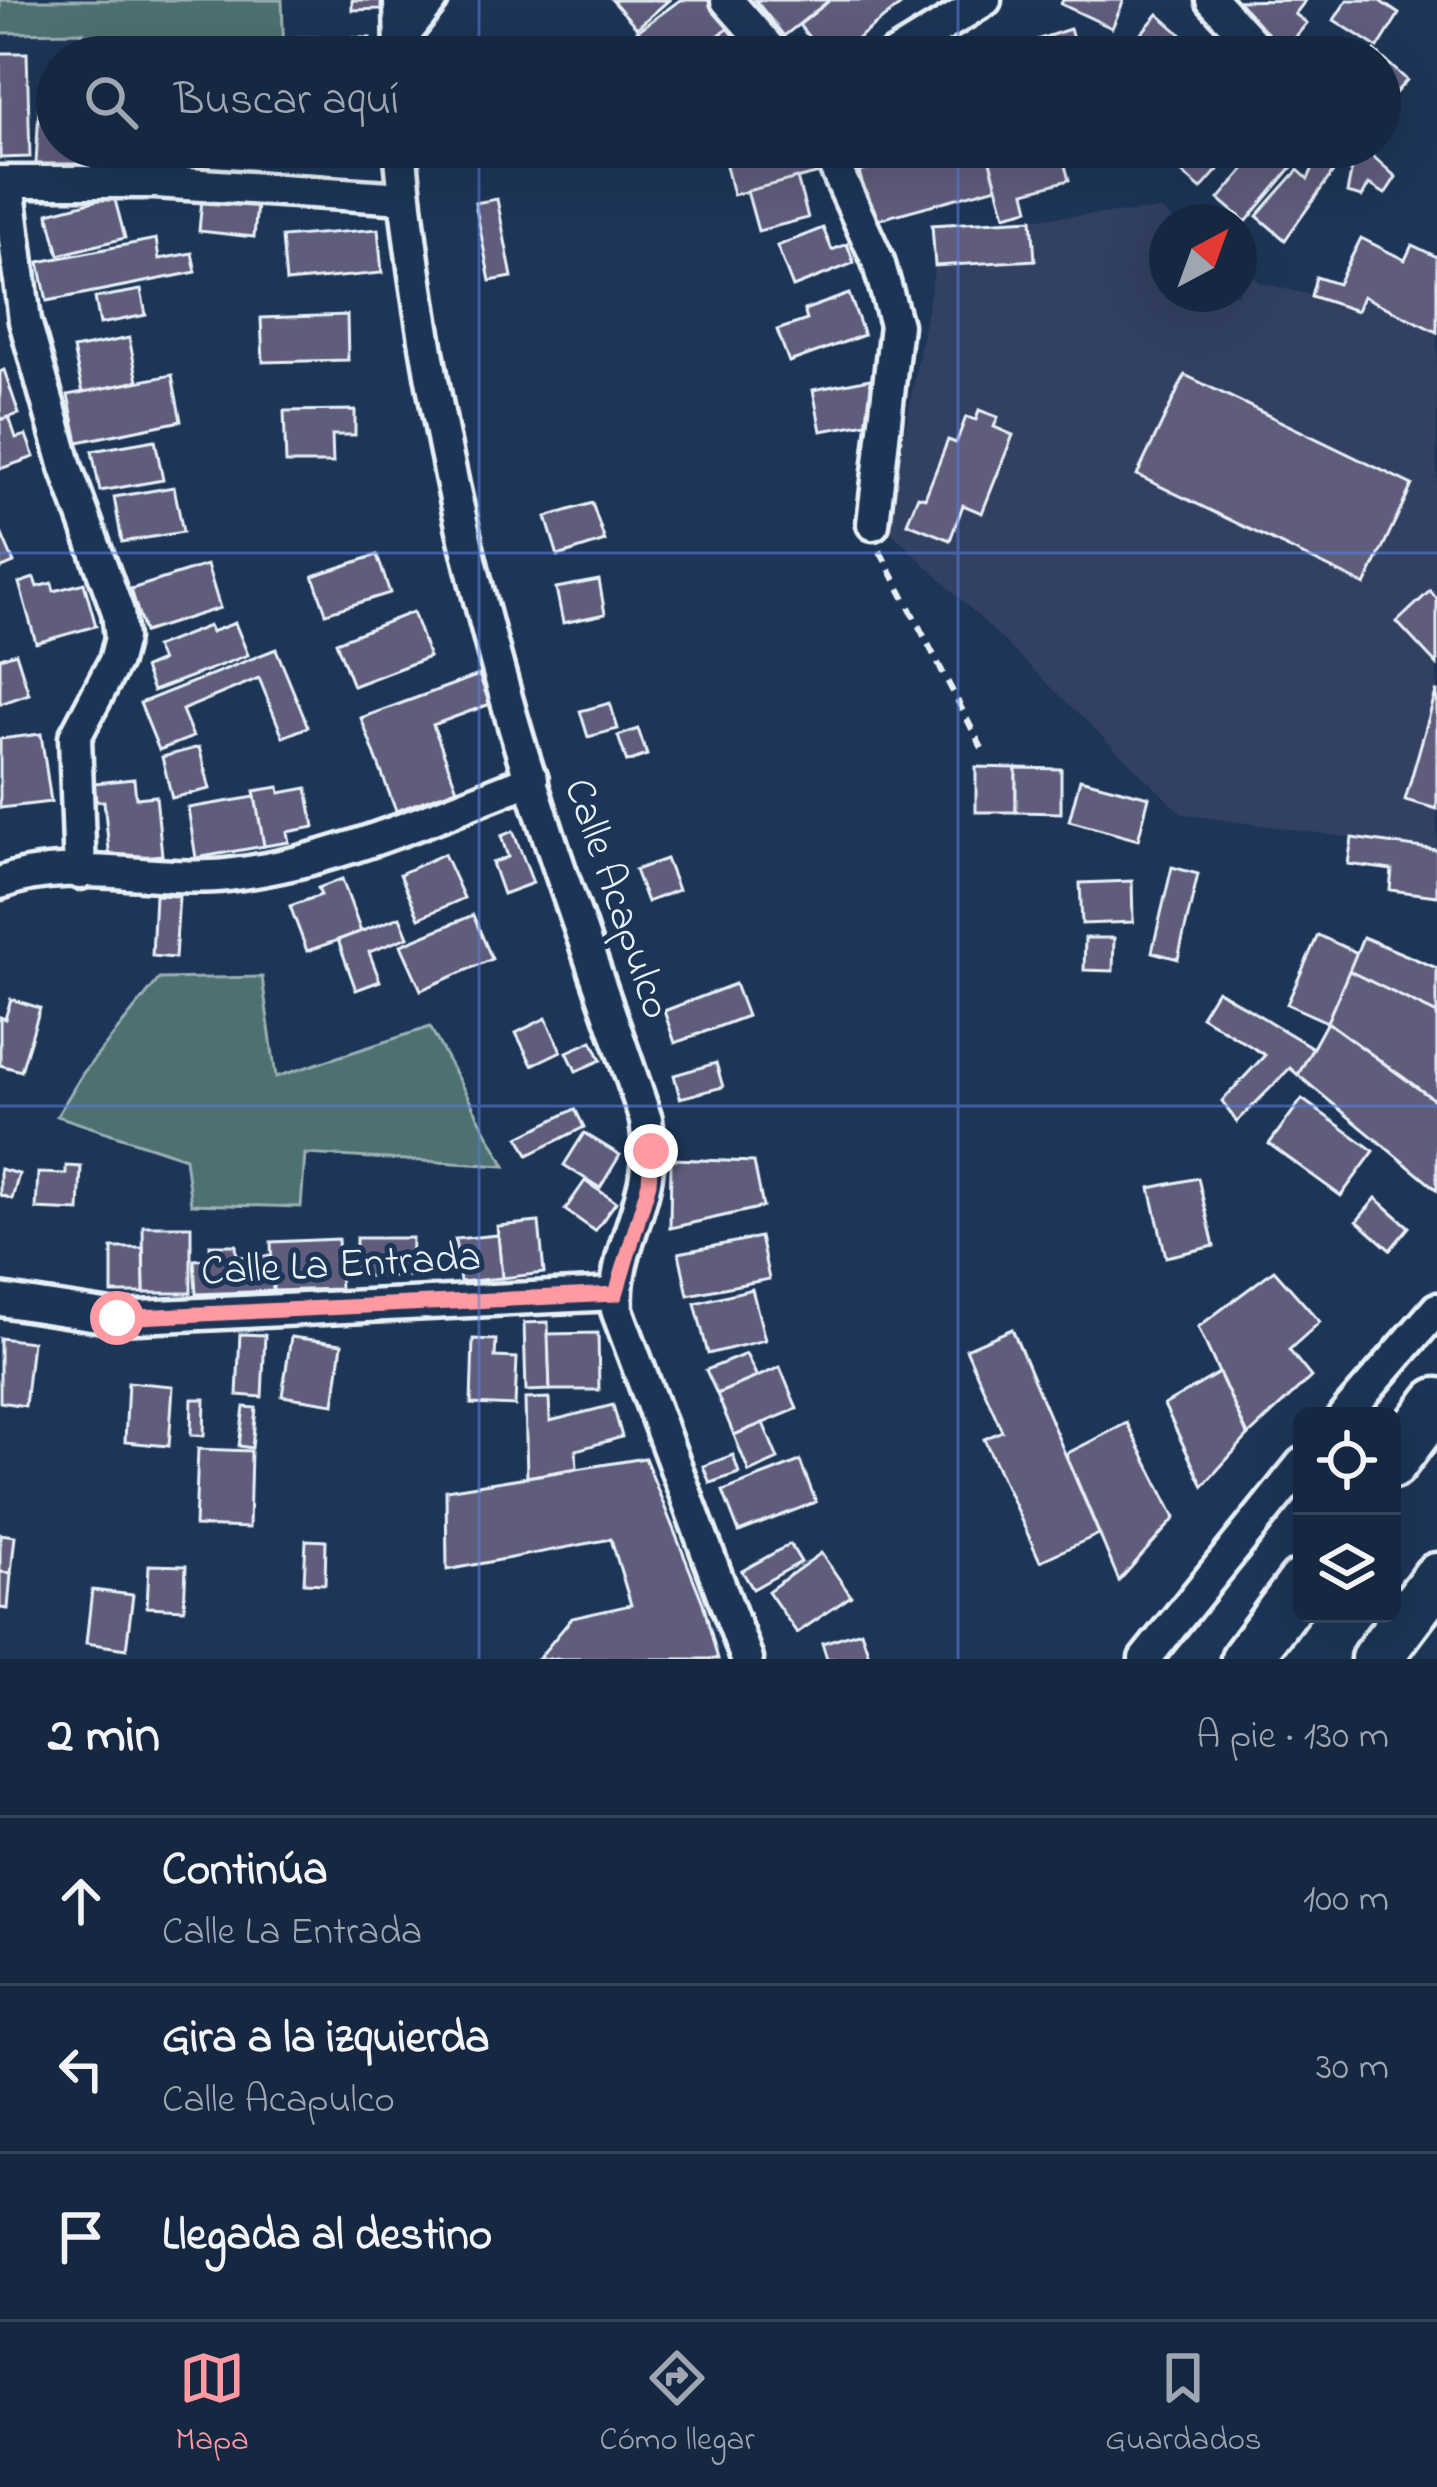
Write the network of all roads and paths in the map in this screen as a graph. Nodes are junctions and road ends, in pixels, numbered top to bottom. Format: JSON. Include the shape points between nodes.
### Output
{"nodes":[{"id":1,"x":400,"y":0,"type":"edge"},
{"id":2,"x":432,"y":0,"type":"edge"},
{"id":3,"x":727,"y":0,"type":"edge"},
{"id":4,"x":985,"y":0,"type":"edge"},
{"id":5,"x":1212,"y":0,"type":"edge"},
{"id":6,"x":401,"y":36,"type":"edge"},
{"id":7,"x":409,"y":36,"type":"edge"},
{"id":8,"x":759,"y":36,"type":"edge"},
{"id":9,"x":926,"y":36,"type":"edge"},
{"id":10,"x":1245,"y":36,"type":"edge"},
{"id":11,"x":402,"y":168,"type":"edge"},
{"id":12,"x":836,"y":168,"type":"edge"},
{"id":13,"x":4,"y":182,"type":"edge"},
{"id":14,"x":405,"y":198,"type":"junction"},
{"id":15,"x":873,"y":524,"type":"joint"},
{"id":16,"x":984,"y":752,"type":"dead end"},
{"id":17,"x":532,"y":779,"type":"junction"},
{"id":18,"x":80,"y":873,"type":"junction"},
{"id":19,"x":0,"y":883,"type":"edge"},
{"id":20,"x":616,"y":1294,"type":"junction"},
{"id":21,"x":0,"y":1300,"type":"edge"},
{"id":22,"x":1437,"y":1309,"type":"edge"},
{"id":23,"x":1437,"y":1403,"type":"edge"},
{"id":24,"x":1352,"y":1407,"type":"edge"},
{"id":25,"x":1401,"y":1451,"type":"edge"},
{"id":26,"x":1293,"y":1475,"type":"edge"},
{"id":27,"x":1437,"y":1578,"type":"edge"},
{"id":28,"x":1293,"y":1595,"type":"edge"},
{"id":29,"x":747,"y":1659,"type":"edge"},
{"id":30,"x":1145,"y":1659,"type":"edge"},
{"id":31,"x":1246,"y":1659,"type":"edge"},
{"id":32,"x":1376,"y":1659,"type":"edge"}],
"edges":[{"from":1,"to":6,"type":"street"},
{"from":2,"to":7,"type":"street"},
{"from":3,"to":8,"type":"street"},
{"from":4,"to":9,"type":"street"},
{"from":5,"to":10,"type":"street"},
{"from":11,"to":14,"type":"street","name":"Calle Acapulco"},
{"from":12,"to":15,"type":"street","via":[[878,261],[896,325]]},
{"from":13,"to":14,"type":"street"},
{"from":13,"to":18,"type":"street","via":[[25,321],[121,638],[76,737]]},
{"from":14,"to":17,"type":"street","name":"Calle Acapulco","via":[[460,522]]},
{"from":15,"to":16,"type":"path","via":[[886,571]]},
{"from":17,"to":18,"type":"street","via":[[337,854],[274,868],[178,878]]},
{"from":17,"to":20,"type":"street","name":"Calle Acapulco","via":[[646,1120],[649,1183]]},
{"from":18,"to":19,"type":"street"},
{"from":20,"to":21,"type":"street","name":"Calle La Entrada","via":[[117,1318]]},
{"from":20,"to":29,"type":"street"},
{"from":22,"to":24,"type":"street"},
{"from":23,"to":25,"type":"main road"},
{"from":26,"to":30,"type":"street"},
{"from":27,"to":32,"type":"main road"},
{"from":28,"to":31,"type":"main road"}]}
